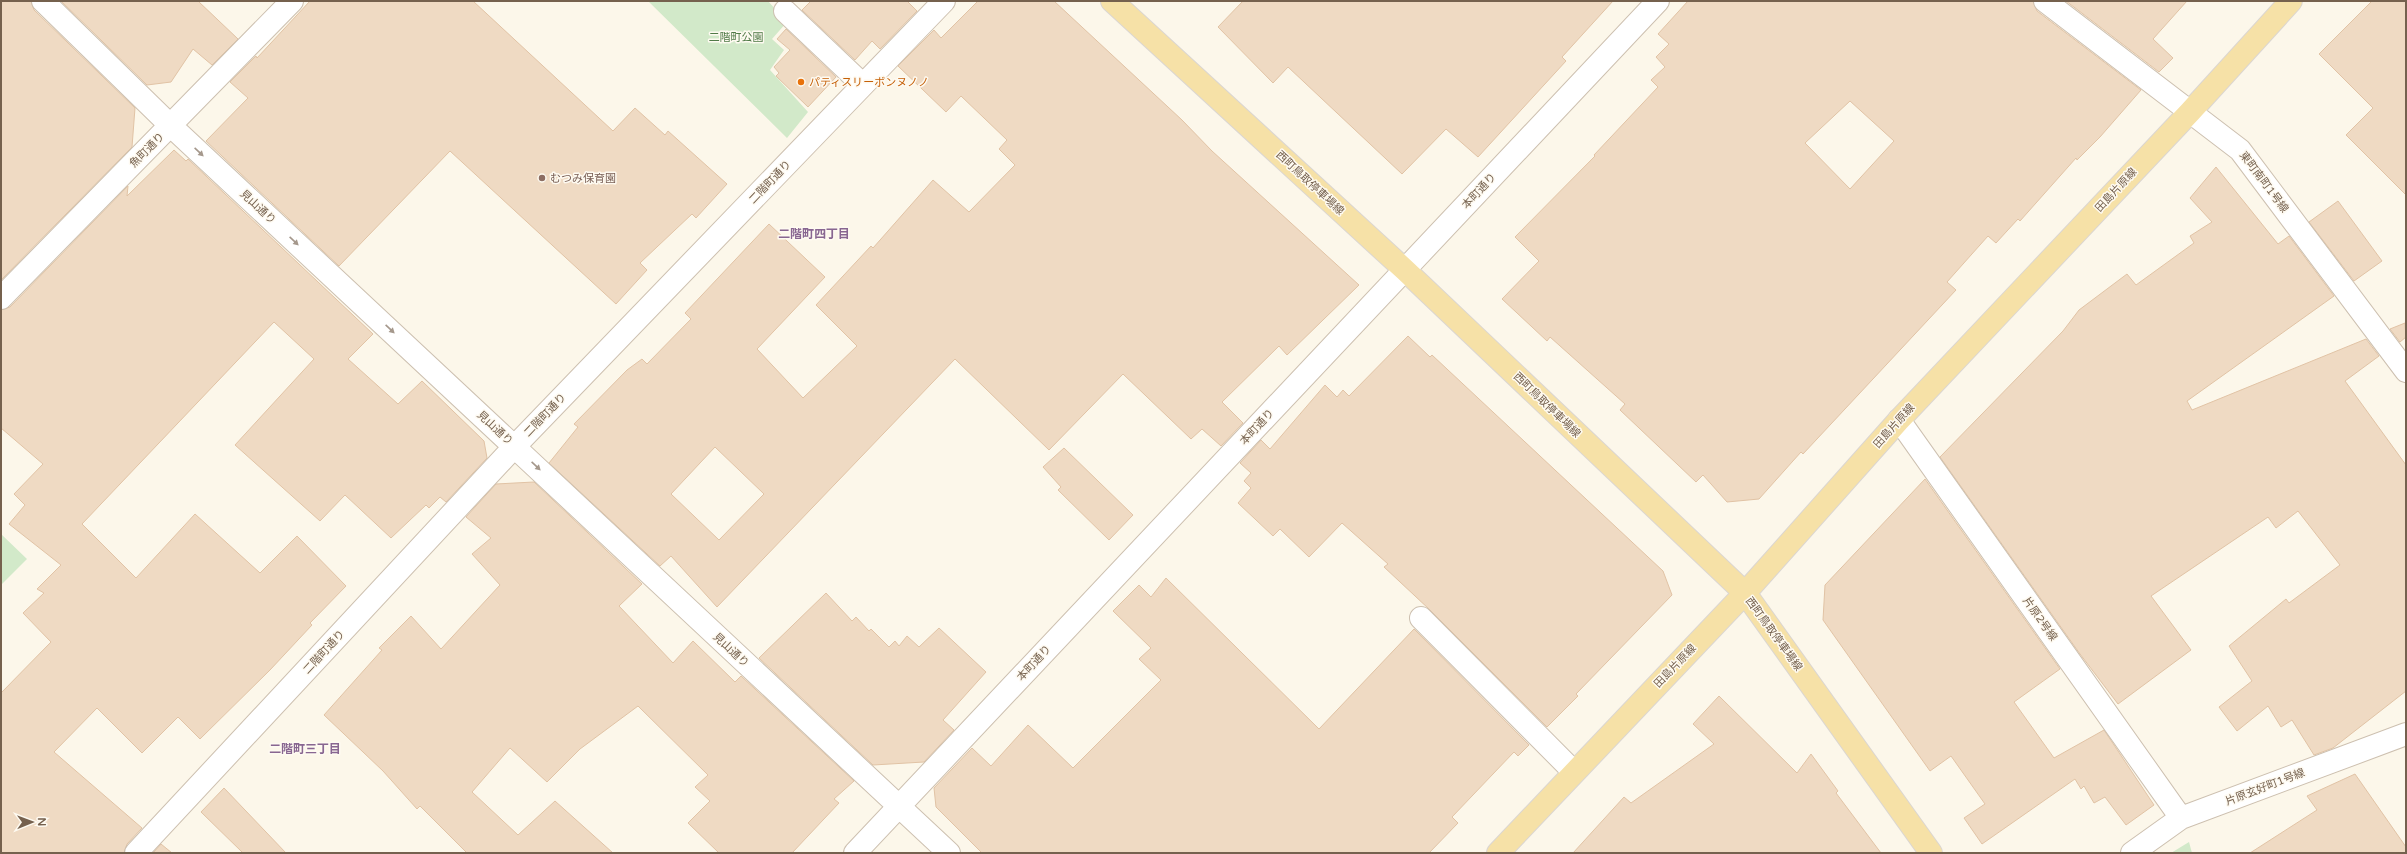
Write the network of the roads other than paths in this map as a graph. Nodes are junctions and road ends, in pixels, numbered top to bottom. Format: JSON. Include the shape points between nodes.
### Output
{"nodes":[{"id":1,"x":43,"y":1,"type":"edge"},
{"id":2,"x":292,"y":1,"type":"edge"},
{"id":3,"x":944,"y":1,"type":"edge"},
{"id":4,"x":1112,"y":1,"type":"edge"},
{"id":5,"x":1658,"y":1,"type":"edge"},
{"id":6,"x":2045,"y":1,"type":"edge"},
{"id":7,"x":2291,"y":1,"type":"edge"},
{"id":8,"x":785,"y":11,"type":"dead end"},
{"id":9,"x":863,"y":85,"type":"junction"},
{"id":10,"x":2190,"y":112,"type":"junction"},
{"id":11,"x":171,"y":126,"type":"junction"},
{"id":12,"x":1405,"y":270,"type":"junction"},
{"id":13,"x":1,"y":298,"type":"edge"},
{"id":14,"x":2406,"y":371,"type":"edge"},
{"id":15,"x":1899,"y":420,"type":"junction"},
{"id":16,"x":515,"y":446,"type":"junction"},
{"id":17,"x":1745,"y":593,"type":"junction"},
{"id":18,"x":1421,"y":618,"type":"dead end"},
{"id":19,"x":2406,"y":734,"type":"edge"},
{"id":20,"x":1574,"y":772,"type":"junction"},
{"id":21,"x":898,"y":807,"type":"junction"},
{"id":22,"x":2181,"y":818,"type":"junction"},
{"id":23,"x":136,"y":853,"type":"edge"},
{"id":24,"x":854,"y":853,"type":"edge"},
{"id":25,"x":949,"y":853,"type":"edge"},
{"id":26,"x":1498,"y":853,"type":"edge"},
{"id":27,"x":1931,"y":853,"type":"edge"},
{"id":28,"x":2132,"y":853,"type":"edge"}],
"edges":[{"from":1,"to":11,"type":"street","name":"見山通り"},
{"from":2,"to":11,"type":"street","name":"魚町通り"},
{"from":3,"to":9,"type":"street","name":"二階町通り"},
{"from":4,"to":12,"type":"main road","name":"西町鳥取停車場線"},
{"from":5,"to":12,"type":"street","name":"本町通り"},
{"from":6,"to":10,"type":"street","name":"東町南町1号線"},
{"from":7,"to":10,"type":"main road","name":"田島片原線"},
{"from":8,"to":9,"type":"street"},
{"from":9,"to":16,"type":"street","name":"二階町通り"},
{"from":10,"to":14,"type":"street","name":"東町南町1号線","via":[[2240,150]]},
{"from":10,"to":15,"type":"main road","name":"田島片原線"},
{"from":11,"to":13,"type":"street","name":"魚町通り"},
{"from":11,"to":16,"type":"street","name":"見山通り","one_way":true},
{"from":12,"to":17,"type":"main road","name":"西町鳥取停車場線"},
{"from":12,"to":21,"type":"street","name":"本町通り"},
{"from":15,"to":17,"type":"main road","name":"田島片原線"},
{"from":15,"to":22,"type":"street","name":"片原2号線"},
{"from":16,"to":21,"type":"street","name":"見山通り","one_way":true},
{"from":16,"to":23,"type":"street","name":"二階町通り"},
{"from":17,"to":20,"type":"main road","name":"田島片原線"},
{"from":17,"to":27,"type":"main road","name":"西町鳥取停車場線"},
{"from":18,"to":20,"type":"street"},
{"from":19,"to":22,"type":"street","name":"片原玄好町1号線"},
{"from":20,"to":26,"type":"main road","name":"田島片原線"},
{"from":21,"to":24,"type":"street","name":"本町通り"},
{"from":21,"to":25,"type":"street","name":"見山通り"},
{"from":22,"to":28,"type":"street","name":"片原玄好町1号線"}]}
